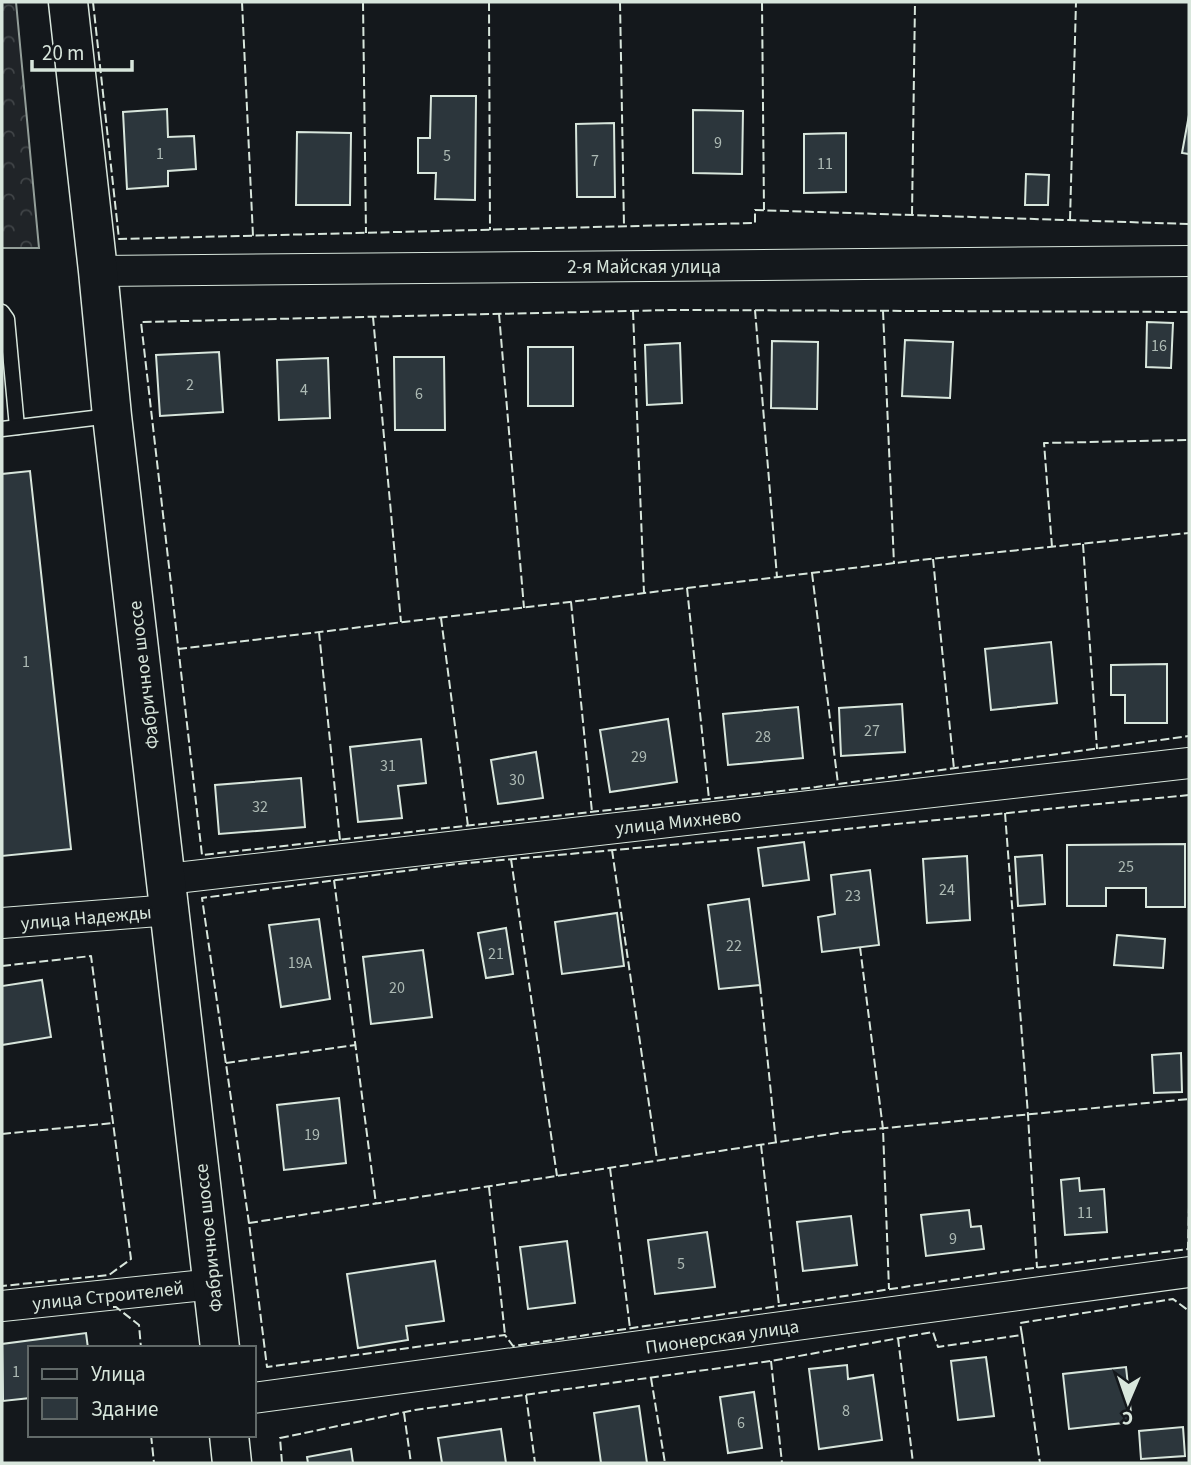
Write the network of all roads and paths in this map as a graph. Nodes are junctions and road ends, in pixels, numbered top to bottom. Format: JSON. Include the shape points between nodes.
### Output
{"nodes":[{"id":1,"x":68,"y":2,"type":"edge"},
{"id":2,"x":1189,"y":261,"type":"edge"},
{"id":3,"x":98,"y":271,"type":"junction"},
{"id":4,"x":2,"y":312,"type":"edge"},
{"id":5,"x":112,"y":416,"type":"junction"},
{"id":6,"x":17,"y":427,"type":"junction"},
{"id":7,"x":2,"y":429,"type":"edge"},
{"id":8,"x":1189,"y":763,"type":"edge"},
{"id":9,"x":169,"y":895,"type":"junction"},
{"id":10,"x":2,"y":923,"type":"edge"},
{"id":11,"x":1189,"y":1272,"type":"edge"},
{"id":12,"x":214,"y":1284,"type":"junction"},
{"id":13,"x":2,"y":1306,"type":"edge"},
{"id":14,"x":220,"y":1346,"type":"edge"},
{"id":15,"x":256,"y":1398,"type":"edge"},
{"id":16,"x":229,"y":1437,"type":"edge"},
{"id":17,"x":232,"y":1463,"type":"edge"}],
"edges":[{"from":1,"to":3,"type":"main road","name":"Фабричное шоссе"},
{"from":2,"to":3,"type":"street","name":"2-я Майская улица"},
{"from":3,"to":5,"type":"main road","name":"Фабричное шоссе"},
{"from":4,"to":6,"type":"lane","via":[[7,319]]},
{"from":5,"to":6,"type":"lane"},
{"from":5,"to":9,"type":"main road","name":"Фабричное шоссе"},
{"from":6,"to":7,"type":"lane"},
{"from":8,"to":9,"type":"street","name":"улица Михнево"},
{"from":9,"to":10,"type":"street","name":"улица Надежды"},
{"from":9,"to":12,"type":"main road","name":"Фабричное шоссе"},
{"from":11,"to":15,"type":"street","name":"Пионерская улица"},
{"from":12,"to":13,"type":"street","name":"улица Строителей"},
{"from":12,"to":14,"type":"main road","name":"Фабричное шоссе"},
{"from":16,"to":17,"type":"main road"}]}
